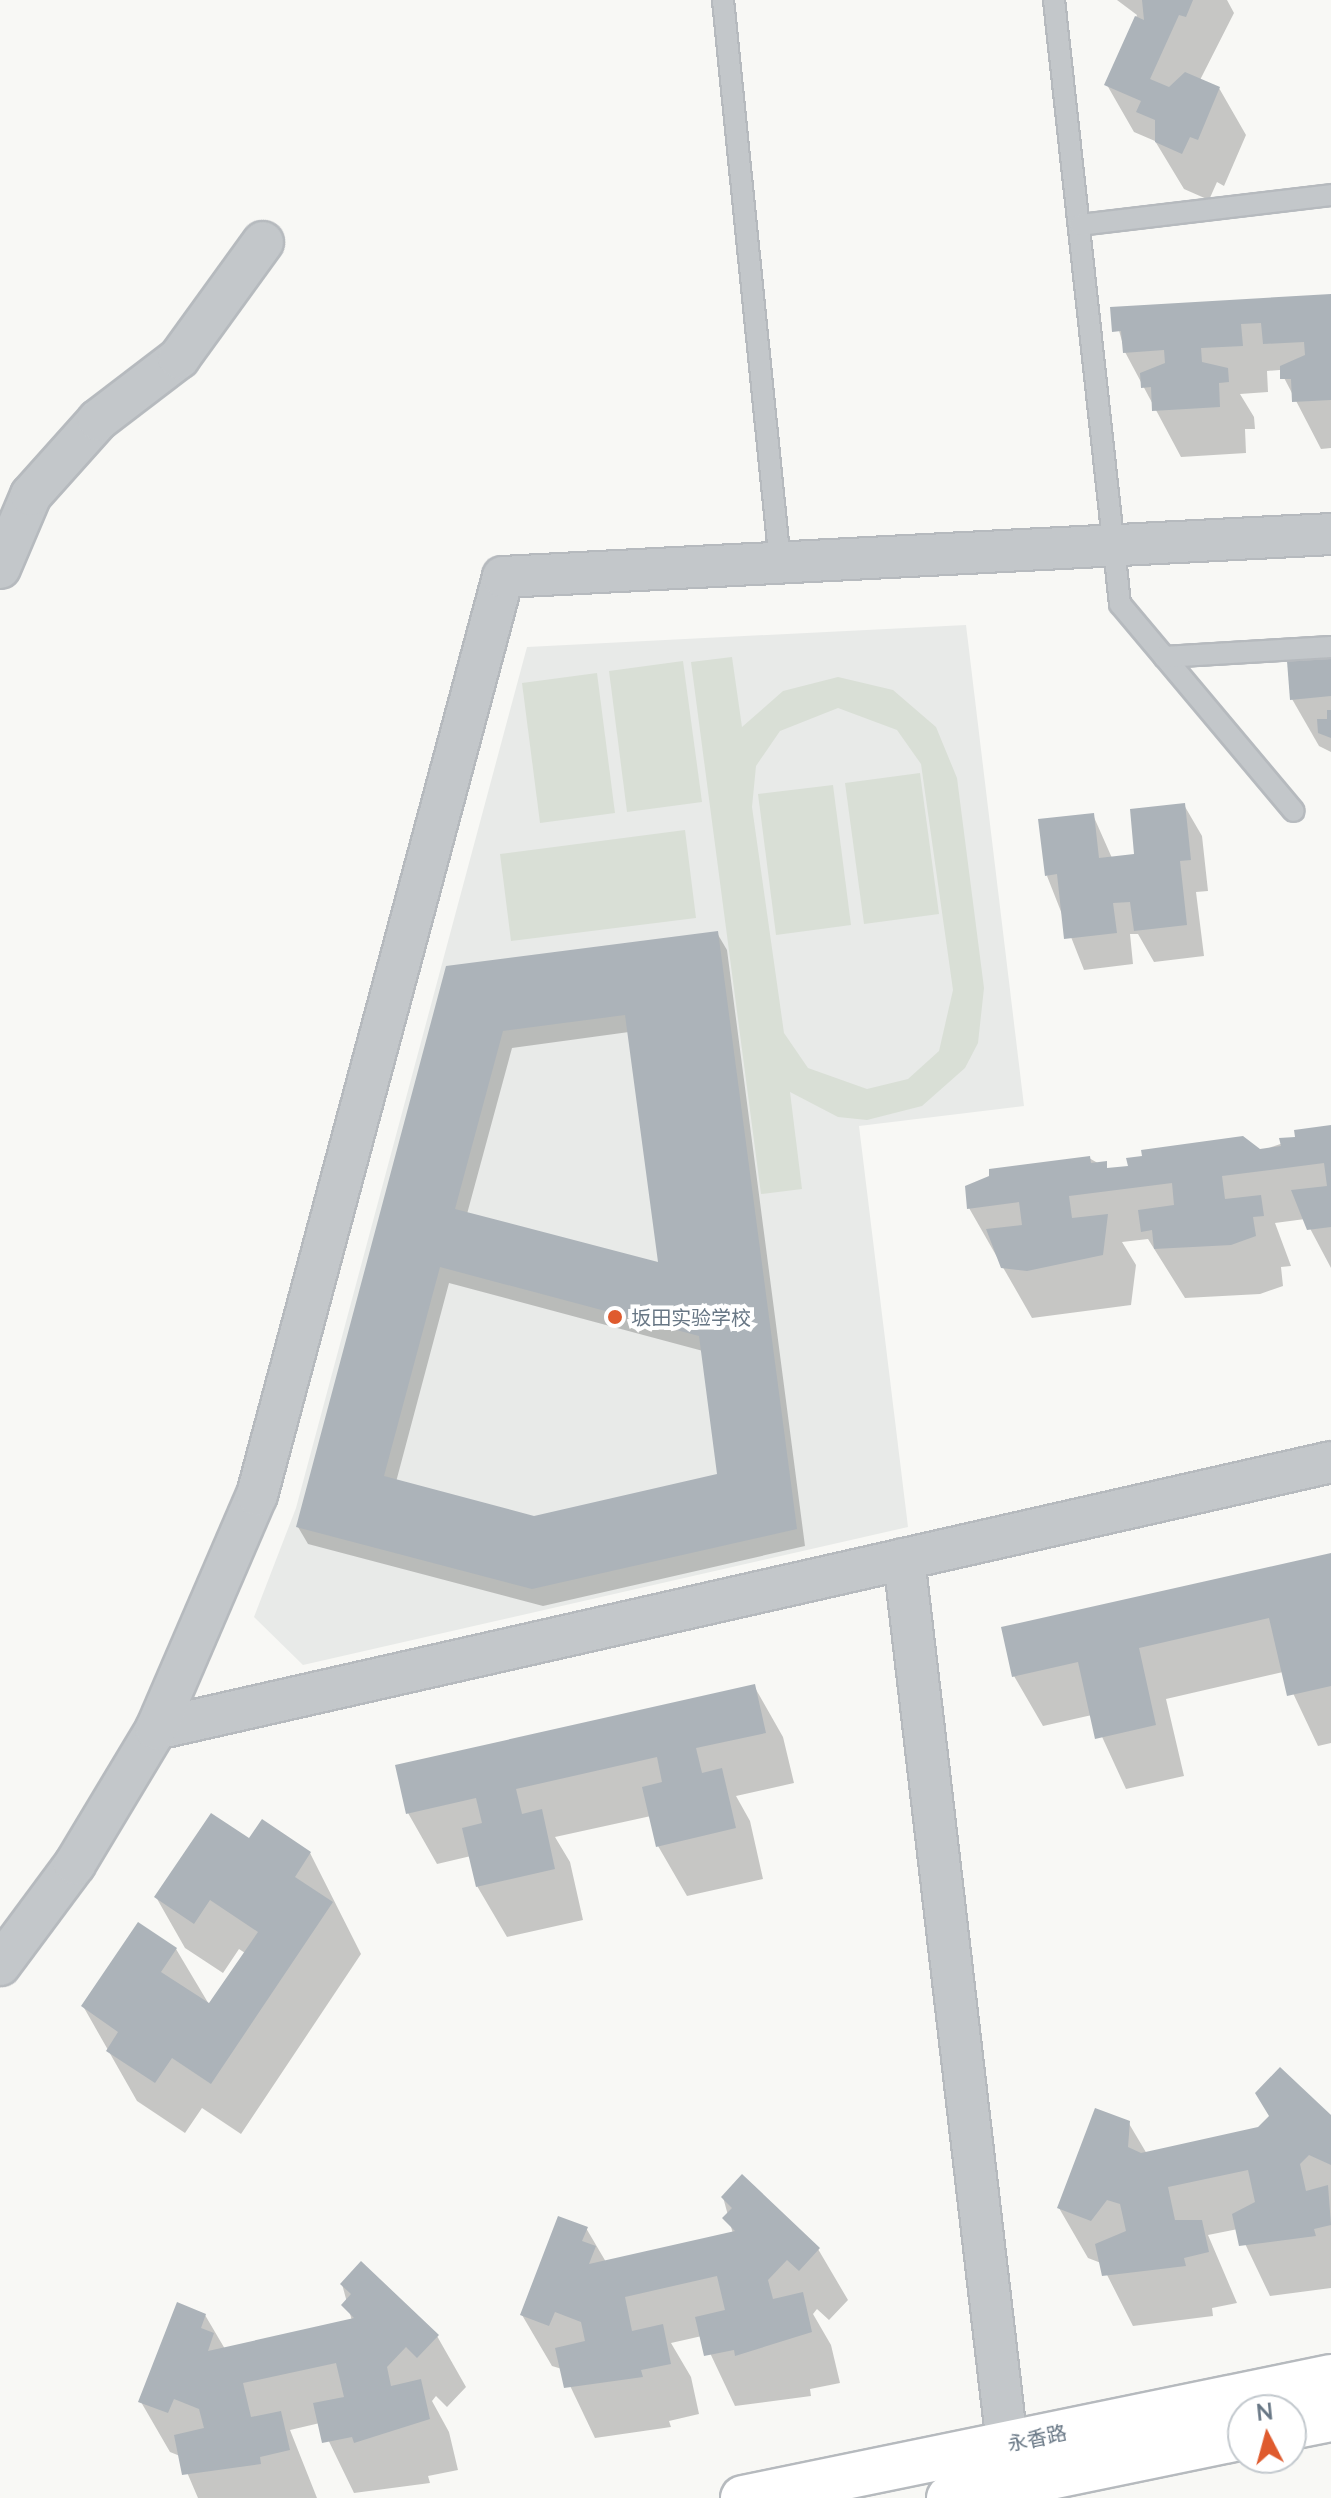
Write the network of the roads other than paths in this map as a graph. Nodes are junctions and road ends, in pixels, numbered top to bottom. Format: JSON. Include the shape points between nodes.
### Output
{"nodes":[{"id":1,"x":723,"y":0,"type":"edge"},
{"id":2,"x":1054,"y":0,"type":"edge"},
{"id":3,"x":1331,"y":195,"type":"edge"},
{"id":4,"x":1080,"y":225,"type":"junction"},
{"id":5,"x":263,"y":242,"type":"dead end"},
{"id":6,"x":1331,"y":534,"type":"edge"},
{"id":7,"x":1114,"y":546,"type":"junction"},
{"id":8,"x":780,"y":563,"type":"junction"},
{"id":9,"x":0,"y":568,"type":"edge"},
{"id":10,"x":1331,"y":647,"type":"edge"},
{"id":11,"x":1164,"y":657,"type":"junction"},
{"id":12,"x":1294,"y":811,"type":"dead end"},
{"id":13,"x":1331,"y":1462,"type":"edge"},
{"id":14,"x":904,"y":1559,"type":"junction"},
{"id":15,"x":156,"y":1729,"type":"junction"},
{"id":16,"x":0,"y":1965,"type":"edge"},
{"id":17,"x":1331,"y":2377,"type":"edge"},
{"id":18,"x":1331,"y":2419,"type":"edge"},
{"id":19,"x":1307,"y":2424,"type":"edge"},
{"id":20,"x":1227,"y":2440,"type":"edge"},
{"id":21,"x":1007,"y":2444,"type":"junction"},
{"id":22,"x":743,"y":2498,"type":"edge"},
{"id":23,"x":949,"y":2498,"type":"edge"}],
"edges":[{"from":1,"to":8,"type":"lane"},
{"from":2,"to":4,"type":"lane"},
{"from":3,"to":4,"type":"lane"},
{"from":4,"to":7,"type":"lane"},
{"from":5,"to":9,"type":"street","via":[[179,358],[98,420],[31,495]]},
{"from":6,"to":7,"type":"street"},
{"from":7,"to":8,"type":"street"},
{"from":7,"to":11,"type":"lane","via":[[1120,604]]},
{"from":8,"to":15,"type":"street","via":[[503,577],[257,1495]]},
{"from":10,"to":11,"type":"lane"},
{"from":11,"to":12,"type":"lane"},
{"from":13,"to":14,"type":"street"},
{"from":14,"to":15,"type":"street"},
{"from":14,"to":21,"type":"street"},
{"from":15,"to":16,"type":"street","via":[[75,1864]]},
{"from":17,"to":21,"type":"main road","name":"永香路"},
{"from":18,"to":19,"type":"main road"},
{"from":20,"to":23,"type":"main road","name":"永香路"},
{"from":21,"to":22,"type":"main road","name":"永香路"}]}
